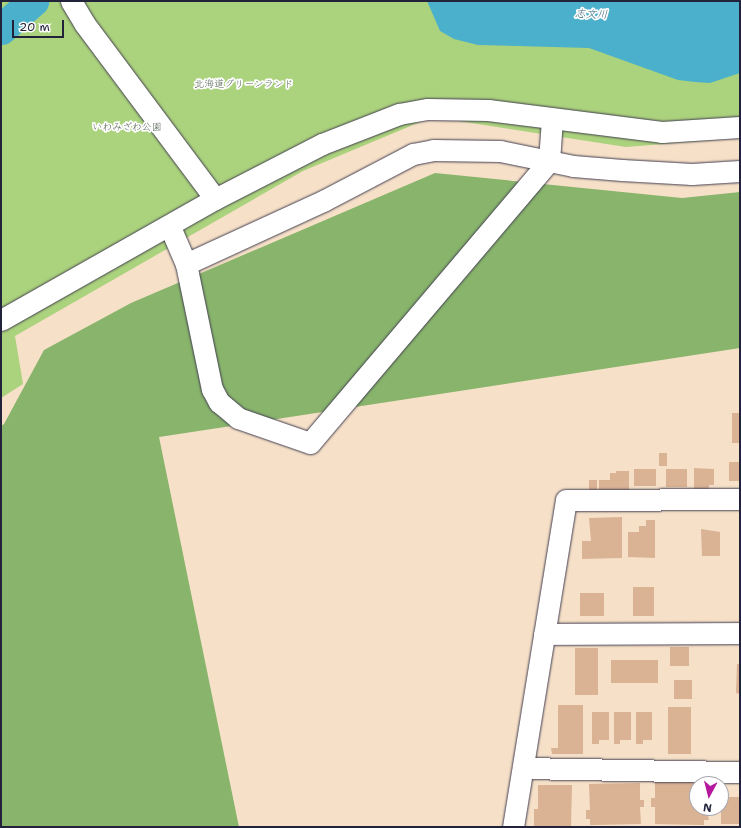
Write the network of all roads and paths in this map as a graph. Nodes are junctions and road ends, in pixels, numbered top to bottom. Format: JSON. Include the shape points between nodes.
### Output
{"nodes":[{"id":1,"x":71,"y":1,"type":"edge"},
{"id":2,"x":552,"y":119,"type":"junction"},
{"id":3,"x":740,"y":127,"type":"edge"},
{"id":4,"x":549,"y":161,"type":"junction"},
{"id":5,"x":740,"y":171,"type":"edge"},
{"id":6,"x":215,"y":199,"type":"junction"},
{"id":7,"x":170,"y":227,"type":"junction"},
{"id":8,"x":186,"y":264,"type":"junction"},
{"id":9,"x":1,"y":320,"type":"edge"},
{"id":10,"x":740,"y":499,"type":"edge"},
{"id":11,"x":740,"y":633,"type":"edge"},
{"id":12,"x":544,"y":634,"type":"junction"},
{"id":13,"x":522,"y":768,"type":"junction"},
{"id":14,"x":740,"y":772,"type":"edge"},
{"id":15,"x":513,"y":827,"type":"edge"}],
"edges":[{"from":1,"to":6,"type":"street","via":[[84,23]]},
{"from":2,"to":3,"type":"street","via":[[662,132]]},
{"from":2,"to":4,"type":"street"},
{"from":2,"to":6,"type":"street","via":[[488,110],[428,109],[399,114],[322,144]]},
{"from":4,"to":5,"type":"street","via":[[572,166],[692,174]]},
{"from":4,"to":8,"type":"street","via":[[500,152],[433,150],[413,154],[323,201]]},
{"from":4,"to":8,"type":"street","via":[[310,443],[238,418],[218,402],[212,389]]},
{"from":6,"to":7,"type":"street"},
{"from":7,"to":8,"type":"street"},
{"from":7,"to":9,"type":"street"},
{"from":10,"to":12,"type":"street","via":[[566,500]]},
{"from":11,"to":12,"type":"street"},
{"from":12,"to":13,"type":"street"},
{"from":13,"to":14,"type":"street"},
{"from":13,"to":15,"type":"street"}]}
